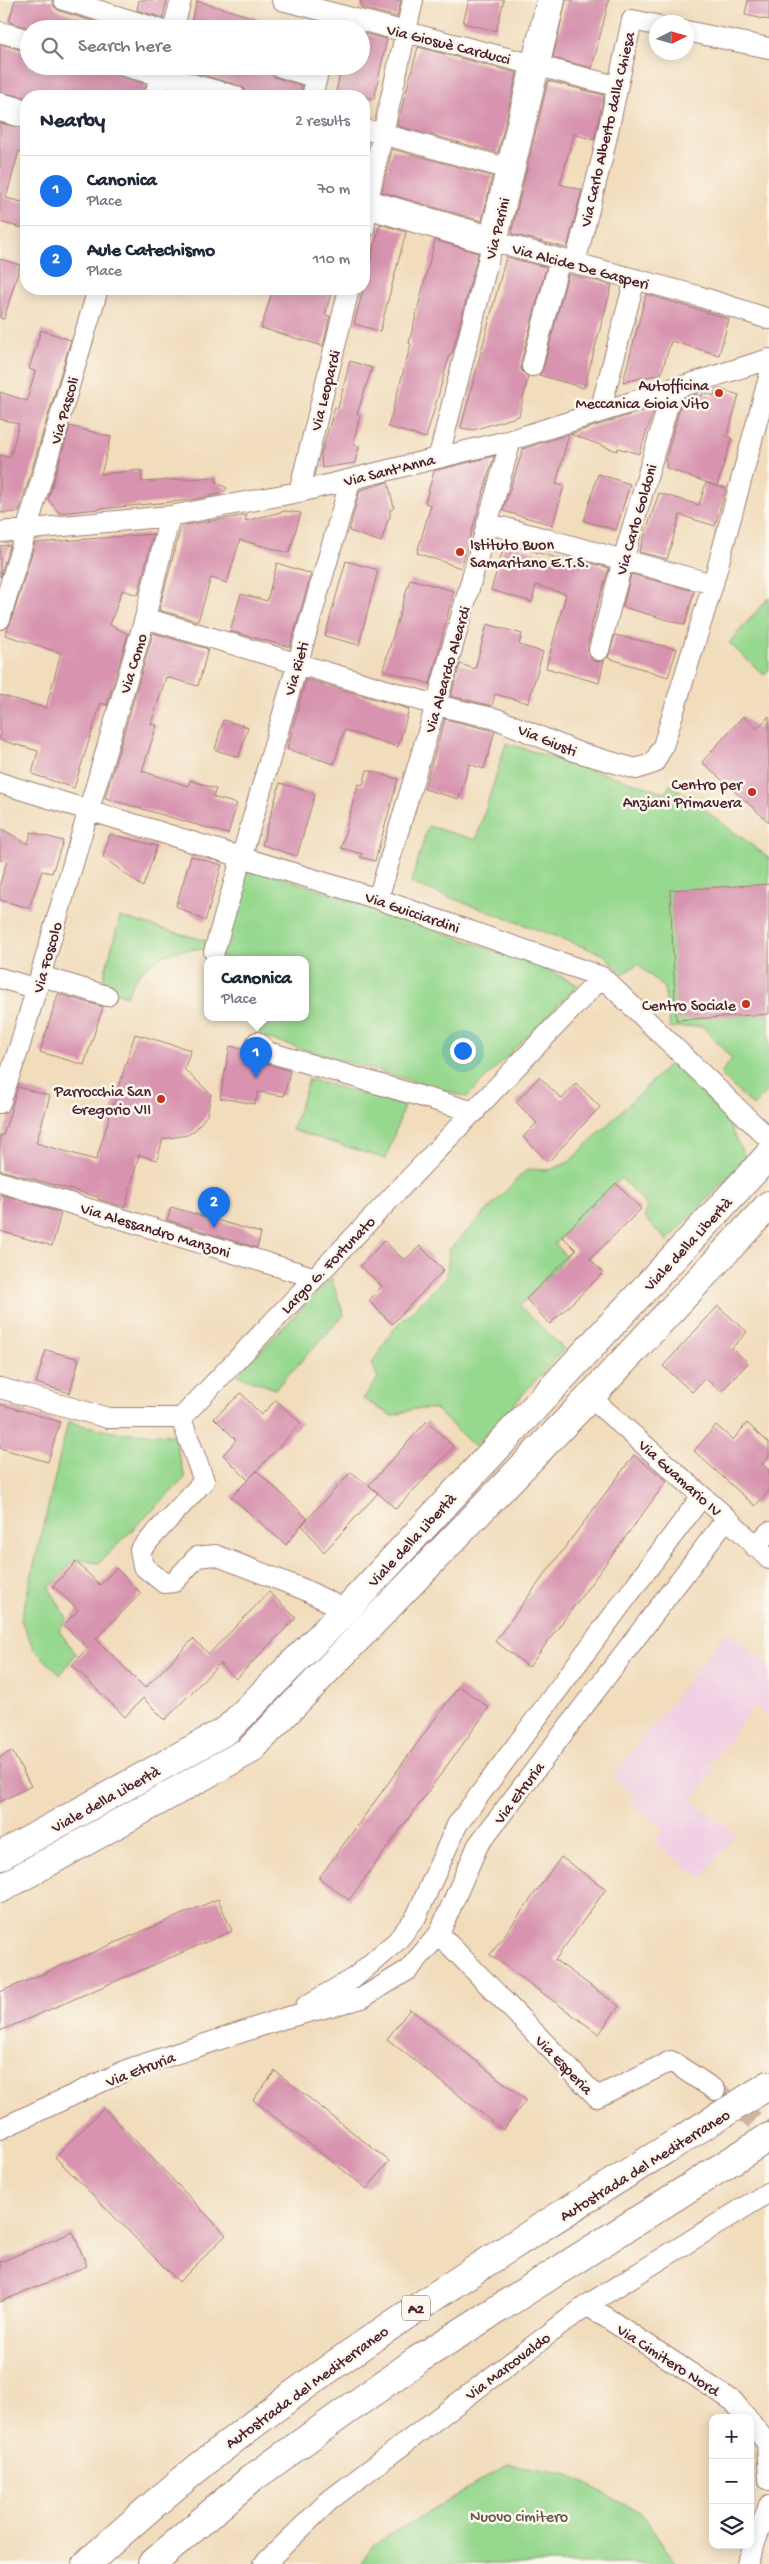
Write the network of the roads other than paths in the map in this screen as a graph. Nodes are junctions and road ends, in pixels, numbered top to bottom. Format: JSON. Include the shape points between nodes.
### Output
{"nodes":[{"id":1,"x":64,"y":0,"type":"edge"},
{"id":2,"x":181,"y":0,"type":"edge"},
{"id":3,"x":282,"y":0,"type":"edge"},
{"id":4,"x":412,"y":0,"type":"edge"},
{"id":5,"x":551,"y":0,"type":"edge"},
{"id":6,"x":114,"y":7,"type":"edge"},
{"id":7,"x":334,"y":14,"type":"edge"},
{"id":8,"x":141,"y":20,"type":"edge"},
{"id":9,"x":175,"y":20,"type":"edge"},
{"id":10,"x":357,"y":20,"type":"edge"},
{"id":11,"x":370,"y":23,"type":"edge"},
{"id":12,"x":649,"y":24,"type":"edge"},
{"id":13,"x":0,"y":32,"type":"edge"},
{"id":14,"x":404,"y":32,"type":"junction"},
{"id":15,"x":694,"y":33,"type":"edge"},
{"id":16,"x":20,"y":38,"type":"edge"},
{"id":17,"x":769,"y":48,"type":"edge"},
{"id":18,"x":536,"y":64,"type":"junction"},
{"id":19,"x":160,"y":75,"type":"edge"},
{"id":20,"x":173,"y":75,"type":"edge"},
{"id":21,"x":302,"y":75,"type":"edge"},
{"id":22,"x":316,"y":80,"type":"edge"},
{"id":23,"x":616,"y":86,"type":"junction"},
{"id":24,"x":156,"y":90,"type":"edge"},
{"id":25,"x":217,"y":90,"type":"edge"},
{"id":26,"x":0,"y":107,"type":"edge"},
{"id":27,"x":20,"y":112,"type":"edge"},
{"id":28,"x":370,"y":130,"type":"edge"},
{"id":29,"x":384,"y":134,"type":"junction"},
{"id":30,"x":510,"y":169,"type":"junction"},
{"id":31,"x":370,"y":191,"type":"edge"},
{"id":32,"x":370,"y":213,"type":"edge"},
{"id":33,"x":493,"y":241,"type":"junction"},
{"id":34,"x":568,"y":261,"type":"junction"},
{"id":35,"x":634,"y":279,"type":"junction"},
{"id":36,"x":96,"y":295,"type":"edge"},
{"id":37,"x":348,"y":295,"type":"edge"},
{"id":38,"x":769,"y":319,"type":"edge"},
{"id":39,"x":769,"y":359,"type":"edge"},
{"id":40,"x":532,"y":366,"type":"dead end"},
{"id":41,"x":769,"y":376,"type":"edge"},
{"id":42,"x":673,"y":388,"type":"junction"},
{"id":43,"x":600,"y":411,"type":"junction"},
{"id":44,"x":511,"y":440,"type":"junction"},
{"id":45,"x":439,"y":456,"type":"junction"},
{"id":46,"x":351,"y":479,"type":"junction"},
{"id":47,"x":299,"y":492,"type":"junction"},
{"id":48,"x":170,"y":516,"type":"junction"},
{"id":49,"x":486,"y":523,"type":"junction"},
{"id":50,"x":28,"y":530,"type":"junction"},
{"id":51,"x":0,"y":532,"type":"edge"},
{"id":52,"x":623,"y":560,"type":"junction"},
{"id":53,"x":713,"y":584,"type":"junction"},
{"id":54,"x":145,"y":618,"type":"junction"},
{"id":55,"x":0,"y":619,"type":"edge"},
{"id":56,"x":599,"y":650,"type":"dead end"},
{"id":57,"x":296,"y":665,"type":"junction"},
{"id":58,"x":436,"y":705,"type":"junction"},
{"id":59,"x":0,"y":783,"type":"edge"},
{"id":60,"x":88,"y":809,"type":"junction"},
{"id":61,"x":240,"y":857,"type":"junction"},
{"id":62,"x":378,"y":899,"type":"junction"},
{"id":63,"x":214,"y":952,"type":"dead end"},
{"id":64,"x":602,"y":977,"type":"junction"},
{"id":65,"x":0,"y":978,"type":"edge"},
{"id":66,"x":39,"y":983,"type":"junction"},
{"id":67,"x":107,"y":996,"type":"dead end"},
{"id":68,"x":257,"y":1042,"type":"dead end"},
{"id":69,"x":0,"y":1103,"type":"edge"},
{"id":70,"x":474,"y":1112,"type":"junction"},
{"id":71,"x":769,"y":1139,"type":"edge"},
{"id":72,"x":769,"y":1155,"type":"edge"},
{"id":73,"x":0,"y":1182,"type":"edge"},
{"id":74,"x":769,"y":1205,"type":"edge"},
{"id":75,"x":313,"y":1277,"type":"junction"},
{"id":76,"x":0,"y":1388,"type":"edge"},
{"id":77,"x":590,"y":1397,"type":"junction"},
{"id":78,"x":182,"y":1418,"type":"junction"},
{"id":79,"x":702,"y":1496,"type":"junction"},
{"id":80,"x":727,"y":1518,"type":"junction"},
{"id":81,"x":769,"y":1532,"type":"edge"},
{"id":82,"x":762,"y":1553,"type":"edge"},
{"id":83,"x":346,"y":1610,"type":"junction"},
{"id":84,"x":0,"y":1856,"type":"edge"},
{"id":85,"x":0,"y":1890,"type":"edge"},
{"id":86,"x":439,"y":1934,"type":"junction"},
{"id":87,"x":285,"y":2018,"type":"junction"},
{"id":88,"x":769,"y":2085,"type":"edge"},
{"id":89,"x":715,"y":2090,"type":"tunnel mouth"},
{"id":90,"x":0,"y":2129,"type":"edge"},
{"id":91,"x":769,"y":2137,"type":"edge"},
{"id":92,"x":769,"y":2192,"type":"edge"},
{"id":93,"x":586,"y":2305,"type":"junction"},
{"id":94,"x":744,"y":2414,"type":"edge"},
{"id":95,"x":754,"y":2427,"type":"edge"},
{"id":96,"x":769,"y":2480,"type":"edge"},
{"id":97,"x":769,"y":2506,"type":"edge"},
{"id":98,"x":87,"y":2564,"type":"edge"},
{"id":99,"x":152,"y":2564,"type":"edge"},
{"id":100,"x":264,"y":2564,"type":"edge"},
{"id":101,"x":747,"y":2564,"type":"edge"}],
"edges":[{"from":1,"to":6,"type":"street"},
{"from":2,"to":9,"type":"street"},
{"from":3,"to":7,"type":"street","name":"Via Giosuè Carducci"},
{"from":4,"to":14,"type":"street"},
{"from":5,"to":18,"type":"main road","name":"Via Parini"},
{"from":6,"to":8,"type":"street"},
{"from":7,"to":10,"type":"street","name":"Via Giosuè Carducci"},
{"from":11,"to":14,"type":"street","name":"Via Giosuè Carducci"},
{"from":12,"to":23,"type":"street","name":"Via Carlo Alberto dalla Chiesa","via":[[632,20]]},
{"from":13,"to":16,"type":"street"},
{"from":14,"to":18,"type":"street","name":"Via Giosuè Carducci"},
{"from":14,"to":29,"type":"street"},
{"from":15,"to":17,"type":"street"},
{"from":18,"to":23,"type":"street","name":"Via Giosuè Carducci"},
{"from":18,"to":30,"type":"main road","name":"Via Parini"},
{"from":19,"to":24,"type":"street"},
{"from":20,"to":25,"type":"street"},
{"from":21,"to":22,"type":"street"},
{"from":23,"to":34,"type":"street","name":"Via Carlo Alberto dalla Chiesa","via":[[602,159]]},
{"from":26,"to":27,"type":"main road"},
{"from":28,"to":29,"type":"street"},
{"from":29,"to":30,"type":"street"},
{"from":29,"to":31,"type":"street"},
{"from":30,"to":33,"type":"main road","name":"Via Parini"},
{"from":32,"to":33,"type":"main road","name":"Via Alcide De Gasperi"},
{"from":33,"to":34,"type":"street","name":"Via Alcide De Gasperi"},
{"from":33,"to":45,"type":"street","name":"Via Parini"},
{"from":34,"to":35,"type":"street","name":"Via Alcide De Gasperi"},
{"from":34,"to":40,"type":"street","name":"Via Carlo Alberto dalla Chiesa"},
{"from":35,"to":38,"type":"street","name":"Via Alcide De Gasperi"},
{"from":35,"to":43,"type":"street"},
{"from":36,"to":50,"type":"street","name":"Via Pascoli"},
{"from":37,"to":47,"type":"street","name":"Via Leopardi"},
{"from":39,"to":42,"type":"street","name":"Via Sant'Anna"},
{"from":41,"to":53,"type":"street","name":"Via Giusti"},
{"from":42,"to":43,"type":"street","name":"Via Sant'Anna"},
{"from":42,"to":52,"type":"street","name":"Via Carlo Goldoni"},
{"from":43,"to":44,"type":"street","name":"Via Sant'Anna"},
{"from":44,"to":45,"type":"street","name":"Via Sant'Anna"},
{"from":44,"to":49,"type":"street","name":"Via Aleardo Aleardi"},
{"from":45,"to":46,"type":"street","name":"Via Sant'Anna"},
{"from":46,"to":47,"type":"street","name":"Via Sant'Anna"},
{"from":46,"to":57,"type":"street","name":"Via Rieti"},
{"from":47,"to":48,"type":"street","name":"Via Sant'Anna"},
{"from":48,"to":50,"type":"street","name":"Via Sant'Anna"},
{"from":48,"to":54,"type":"street","name":"Via Como"},
{"from":49,"to":52,"type":"street"},
{"from":49,"to":58,"type":"street","name":"Via Aleardo Aleardi"},
{"from":50,"to":51,"type":"street","name":"Via Sant'Anna"},
{"from":50,"to":55,"type":"street","name":"Via Pascoli"},
{"from":52,"to":53,"type":"street"},
{"from":52,"to":56,"type":"street","name":"Via Carlo Goldoni"},
{"from":53,"to":58,"type":"street","name":"Via Giusti","via":[[663,746],[654,763],[636,769],[577,752],[497,719]]},
{"from":54,"to":57,"type":"street","name":"Via Giusti"},
{"from":54,"to":60,"type":"street","name":"Via Como"},
{"from":57,"to":58,"type":"street","name":"Via Giusti"},
{"from":57,"to":61,"type":"street","name":"Via Rieti"},
{"from":58,"to":62,"type":"street","name":"Via Aleardo Aleardi"},
{"from":59,"to":60,"type":"street","name":"Via Guicciardini"},
{"from":60,"to":61,"type":"street","name":"Via Guicciardini"},
{"from":60,"to":66,"type":"street","name":"Via Foscolo"},
{"from":61,"to":62,"type":"street","name":"Via Guicciardini"},
{"from":61,"to":63,"type":"street","name":"Via Rieti"},
{"from":62,"to":64,"type":"street","name":"Via Guicciardini"},
{"from":64,"to":70,"type":"street","name":"Largo G. Fortunato"},
{"from":64,"to":71,"type":"street","name":"Via Guicciardini"},
{"from":65,"to":66,"type":"street"},
{"from":66,"to":67,"type":"street"},
{"from":66,"to":69,"type":"street","name":"Via Foscolo"},
{"from":68,"to":70,"type":"street","via":[[268,1052]]},
{"from":70,"to":75,"type":"street","name":"Largo G. Fortunato"},
{"from":72,"to":83,"type":"main road","name":"Viale della Libertà"},
{"from":73,"to":75,"type":"street","name":"Via Alessandro Manzoni"},
{"from":74,"to":77,"type":"main road","name":"Viale della Libertà"},
{"from":75,"to":78,"type":"street","name":"Largo G. Fortunato"},
{"from":76,"to":78,"type":"street","via":[[108,1418]]},
{"from":77,"to":79,"type":"street","name":"Via Guamario IV"},
{"from":77,"to":85,"type":"main road","name":"Viale della Libertà","via":[[250,1750]]},
{"from":78,"to":83,"type":"street","via":[[204,1481],[140,1550],[143,1566],[164,1583],[174,1582],[198,1557],[215,1555],[304,1589]]},
{"from":79,"to":80,"type":"street","name":"Via Guamario IV"},
{"from":79,"to":87,"type":"street","name":"Via Etruria","via":[[457,1825],[416,1917],[397,1941],[354,1978]]},
{"from":80,"to":82,"type":"street","name":"Via Guamario IV"},
{"from":80,"to":86,"type":"street","name":"Via Etruria","via":[[478,1845]]},
{"from":81,"to":82,"type":"street"},
{"from":83,"to":84,"type":"main road","name":"Viale della Libertà","via":[[226,1730]]},
{"from":86,"to":87,"type":"street","name":"Via Etruria","via":[[408,1970],[362,1998]]},
{"from":86,"to":89,"type":"street","name":"Via Esperia","via":[[597,2097],[671,2061]]},
{"from":87,"to":90,"type":"street","name":"Via Etruria","via":[[129,2069]]},
{"from":88,"to":98,"type":"main road","name":"Autostrada del Mediterraneo","number":"A2","via":[[394,2322],[225,2444],[144,2511]]},
{"from":91,"to":99,"type":"main road","via":[[419,2359],[252,2479]]},
{"from":92,"to":93,"type":"street","name":"Via Marcovaldo"},
{"from":93,"to":94,"type":"street","name":"Via Cimitero Nord","via":[[733,2401]]},
{"from":93,"to":100,"type":"street","name":"Via Marcovaldo","via":[[330,2500]]},
{"from":95,"to":96,"type":"street","via":[[767,2443]]},
{"from":97,"to":101,"type":"street"}]}
